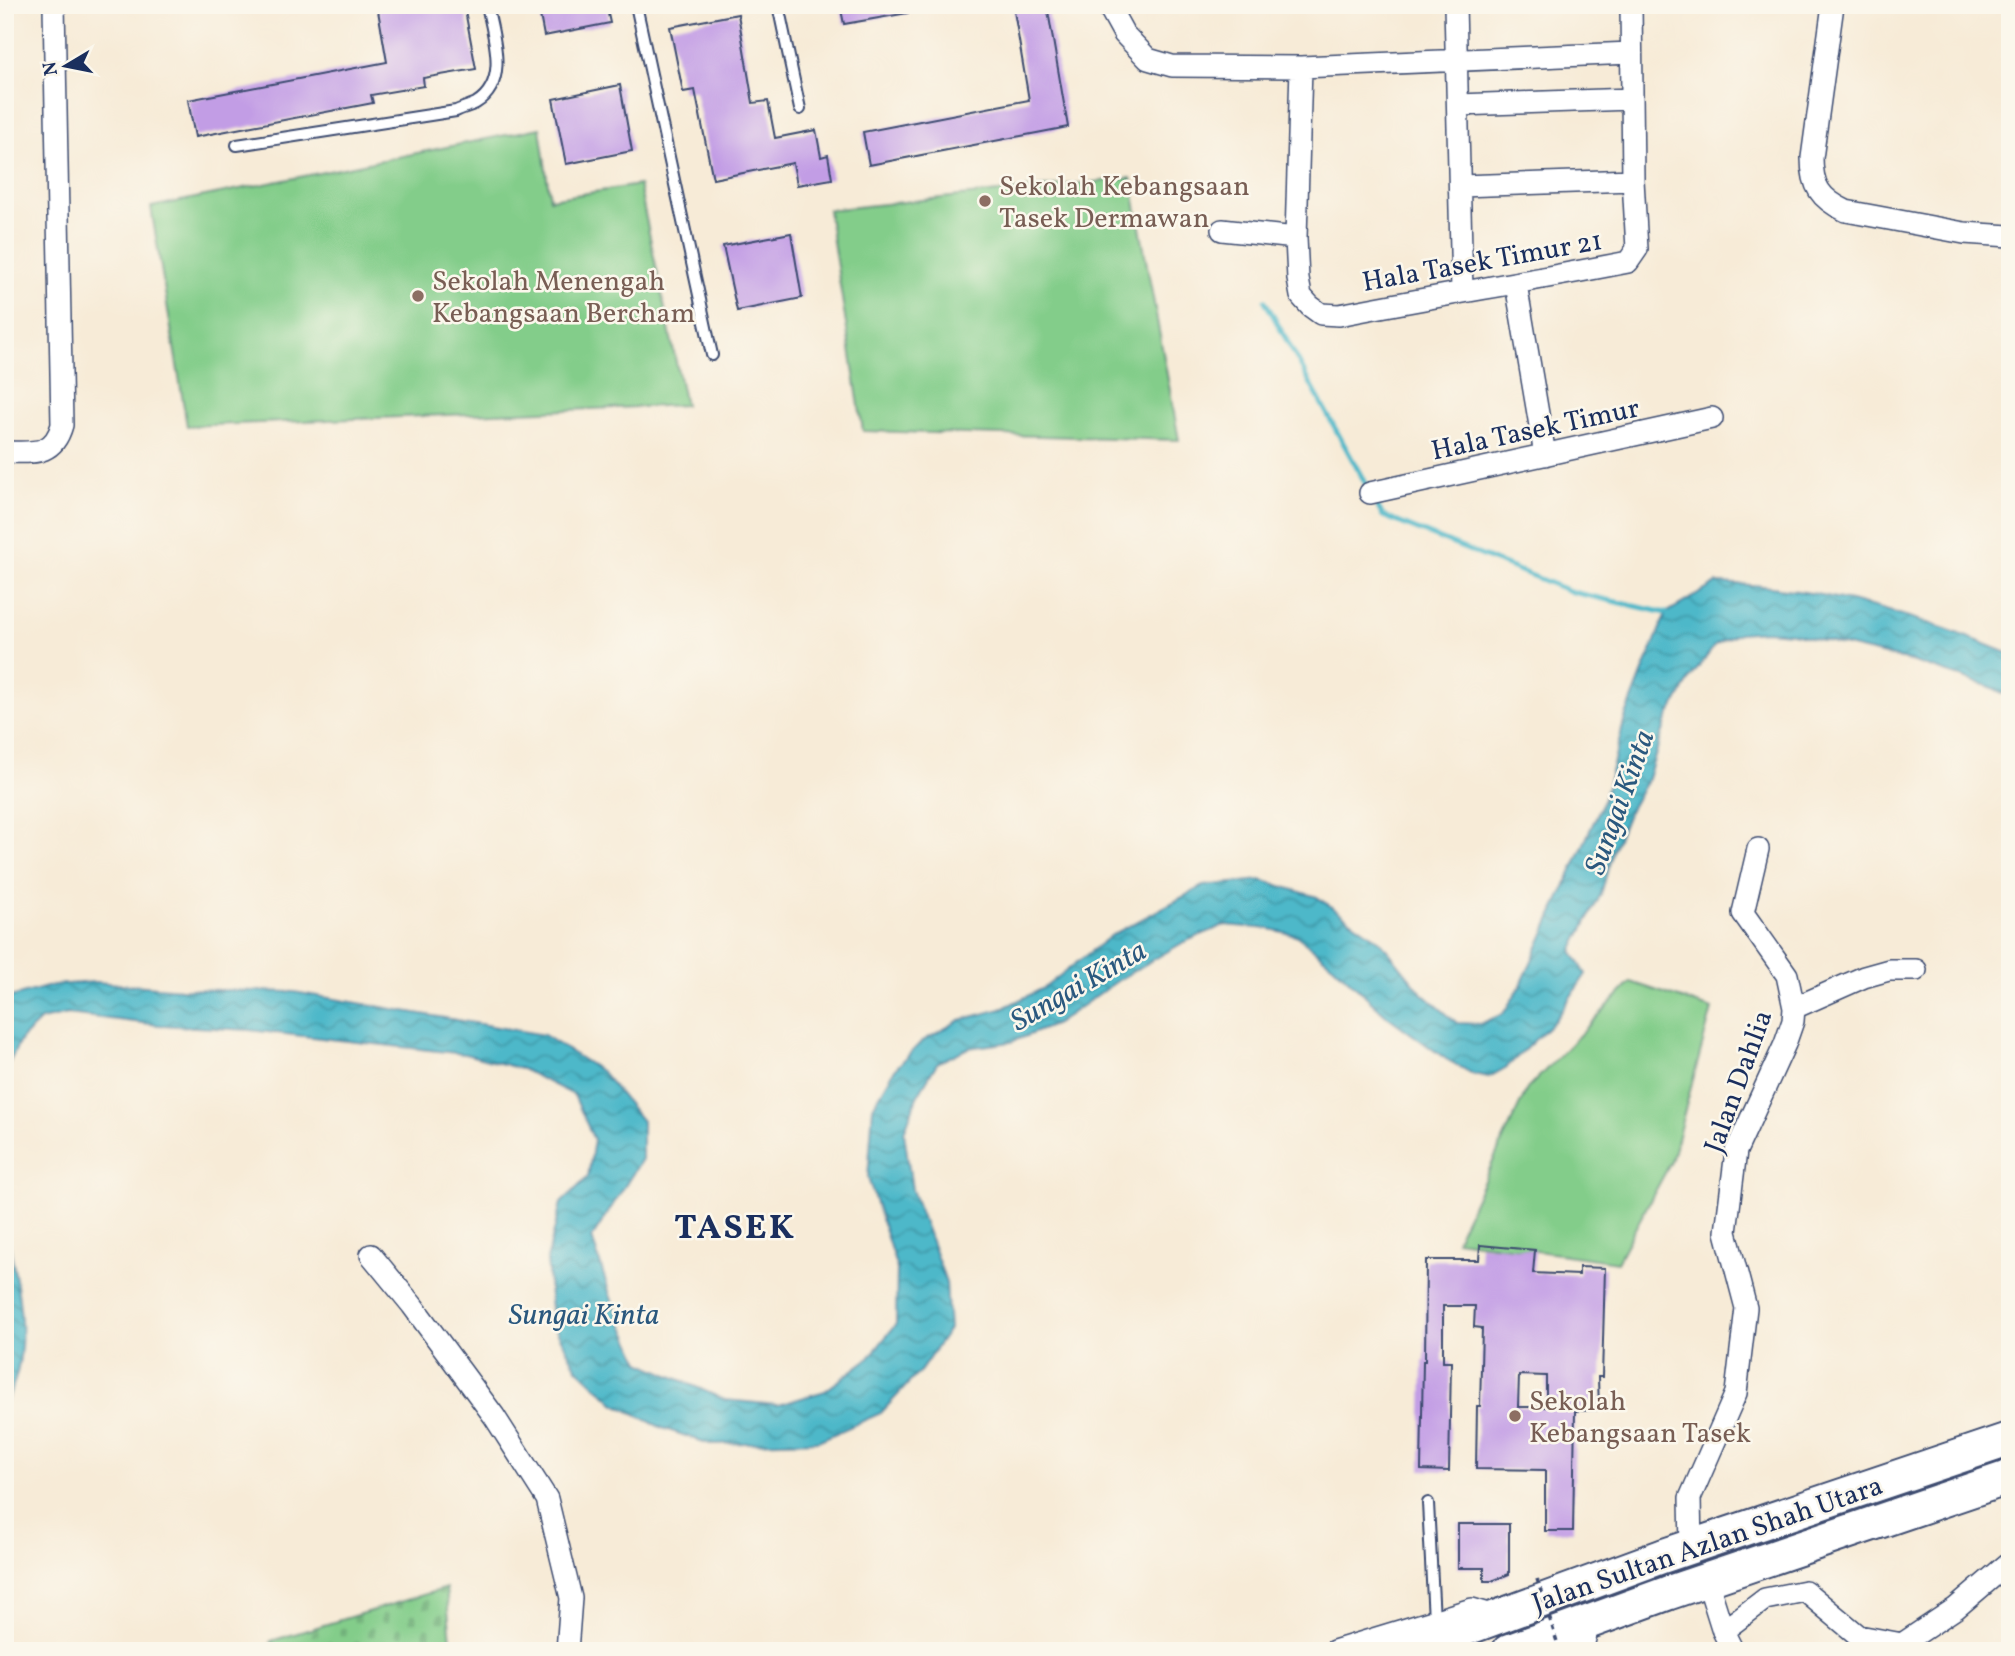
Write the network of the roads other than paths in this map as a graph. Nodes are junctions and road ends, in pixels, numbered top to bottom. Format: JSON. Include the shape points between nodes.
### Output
{"nodes":[{"id":1,"x":54,"y":5,"type":"edge"},
{"id":2,"x":487,"y":5,"type":"edge"},
{"id":3,"x":636,"y":5,"type":"edge"},
{"id":4,"x":779,"y":5,"type":"edge"},
{"id":5,"x":1108,"y":5,"type":"edge"},
{"id":6,"x":1455,"y":5,"type":"edge"},
{"id":7,"x":1631,"y":5,"type":"edge"},
{"id":8,"x":1833,"y":5,"type":"edge"},
{"id":9,"x":1631,"y":53,"type":"junction"},
{"id":10,"x":1457,"y":61,"type":"junction"},
{"id":11,"x":1300,"y":67,"type":"junction"},
{"id":12,"x":1632,"y":99,"type":"junction"},
{"id":13,"x":1458,"y":105,"type":"junction"},
{"id":14,"x":800,"y":109,"type":"dead end"},
{"id":15,"x":237,"y":145,"type":"dead end"},
{"id":16,"x":1633,"y":180,"type":"junction"},
{"id":17,"x":1460,"y":186,"type":"junction"},
{"id":18,"x":1222,"y":230,"type":"dead end"},
{"id":19,"x":2010,"y":236,"type":"edge"},
{"id":20,"x":1296,"y":238,"type":"junction"},
{"id":21,"x":1516,"y":284,"type":"junction"},
{"id":22,"x":1462,"y":291,"type":"junction"},
{"id":23,"x":712,"y":355,"type":"dead end"},
{"id":24,"x":1713,"y":418,"type":"dead end"},
{"id":25,"x":5,"y":452,"type":"edge"},
{"id":26,"x":1545,"y":455,"type":"junction"},
{"id":27,"x":1370,"y":493,"type":"dead end"},
{"id":28,"x":1758,"y":849,"type":"dead end"},
{"id":29,"x":1916,"y":970,"type":"dead end"},
{"id":30,"x":1794,"y":1008,"type":"junction"},
{"id":31,"x":371,"y":1255,"type":"dead end"},
{"id":32,"x":2010,"y":1439,"type":"edge"},
{"id":33,"x":2010,"y":1477,"type":"edge"},
{"id":34,"x":1428,"y":1503,"type":"dead end"},
{"id":35,"x":1691,"y":1546,"type":"junction"},
{"id":36,"x":2010,"y":1562,"type":"edge"},
{"id":37,"x":1707,"y":1580,"type":"junction"},
{"id":38,"x":1498,"y":1616,"type":"junction"},
{"id":39,"x":1434,"y":1620,"type":"junction"},
{"id":40,"x":1723,"y":1631,"type":"junction"},
{"id":41,"x":1586,"y":1636,"type":"edge"},
{"id":42,"x":1387,"y":1645,"type":"edge"},
{"id":43,"x":567,"y":1651,"type":"edge"},
{"id":44,"x":1334,"y":1651,"type":"edge"},
{"id":45,"x":1509,"y":1651,"type":"edge"},
{"id":46,"x":1734,"y":1651,"type":"edge"}],
"edges":[{"from":1,"to":25,"type":"street","via":[[63,415],[56,440],[46,449]]},
{"from":2,"to":15,"type":"lane","via":[[498,60],[493,85],[477,102],[456,111]]},
{"from":3,"to":23,"type":"lane"},
{"from":4,"to":14,"type":"lane"},
{"from":5,"to":11,"type":"street","via":[[1124,34],[1156,63]]},
{"from":6,"to":10,"type":"street"},
{"from":7,"to":9,"type":"street"},
{"from":8,"to":19,"type":"street","via":[[1812,158],[1812,177],[1820,192],[1846,211],[1964,233]]},
{"from":9,"to":10,"type":"street"},
{"from":9,"to":12,"type":"street"},
{"from":10,"to":11,"type":"street"},
{"from":10,"to":13,"type":"street"},
{"from":11,"to":20,"type":"street"},
{"from":12,"to":13,"type":"street"},
{"from":12,"to":16,"type":"street"},
{"from":13,"to":17,"type":"street"},
{"from":16,"to":17,"type":"street"},
{"from":16,"to":21,"type":"street","name":"Hala Tasek Timur 21","via":[[1637,249],[1628,262]]},
{"from":17,"to":22,"type":"street"},
{"from":18,"to":20,"type":"street"},
{"from":20,"to":22,"type":"street","name":"Hala Tasek Timur 21","via":[[1301,296],[1321,314],[1339,315]]},
{"from":21,"to":22,"type":"street","name":"Hala Tasek Timur 21"},
{"from":21,"to":26,"type":"street"},
{"from":24,"to":26,"type":"street","name":"Hala Tasek Timur"},
{"from":26,"to":27,"type":"street","name":"Hala Tasek Timur"},
{"from":28,"to":30,"type":"street","name":"Jalan Dahlia","via":[[1742,913],[1787,975]]},
{"from":29,"to":30,"type":"street","via":[[1889,970],[1864,977]]},
{"from":30,"to":35,"type":"street","name":"Jalan Dahlia","via":[[1785,1044],[1736,1152],[1726,1232],[1746,1308],[1736,1393],[1690,1498]]},
{"from":31,"to":43,"type":"street","via":[[495,1416],[547,1499],[570,1598]]},
{"from":32,"to":35,"type":"main road","name":"Jalan Sultan Azlan Shah Utara"},
{"from":33,"to":37,"type":"main road","name":"Jalan Sultan Azlan Shah Utara"},
{"from":34,"to":39,"type":"lane"},
{"from":35,"to":38,"type":"main road","name":"Jalan Sultan Azlan Shah Utara"},
{"from":36,"to":40,"type":"street","via":[[1956,1608],[1902,1644],[1859,1636],[1805,1591],[1765,1599]]},
{"from":37,"to":40,"type":"street"},
{"from":37,"to":41,"type":"main road","name":"Jalan Sultan Azlan Shah Utara"},
{"from":38,"to":39,"type":"street","via":[[1472,1609]]},
{"from":38,"to":42,"type":"main road","name":"Jalan Sultan Azlan Shah Utara"},
{"from":39,"to":42,"type":"street"},
{"from":40,"to":46,"type":"street"},
{"from":41,"to":45,"type":"main road","name":"Jalan Sultan Azlan Shah Utara"},
{"from":42,"to":44,"type":"street"}]}
